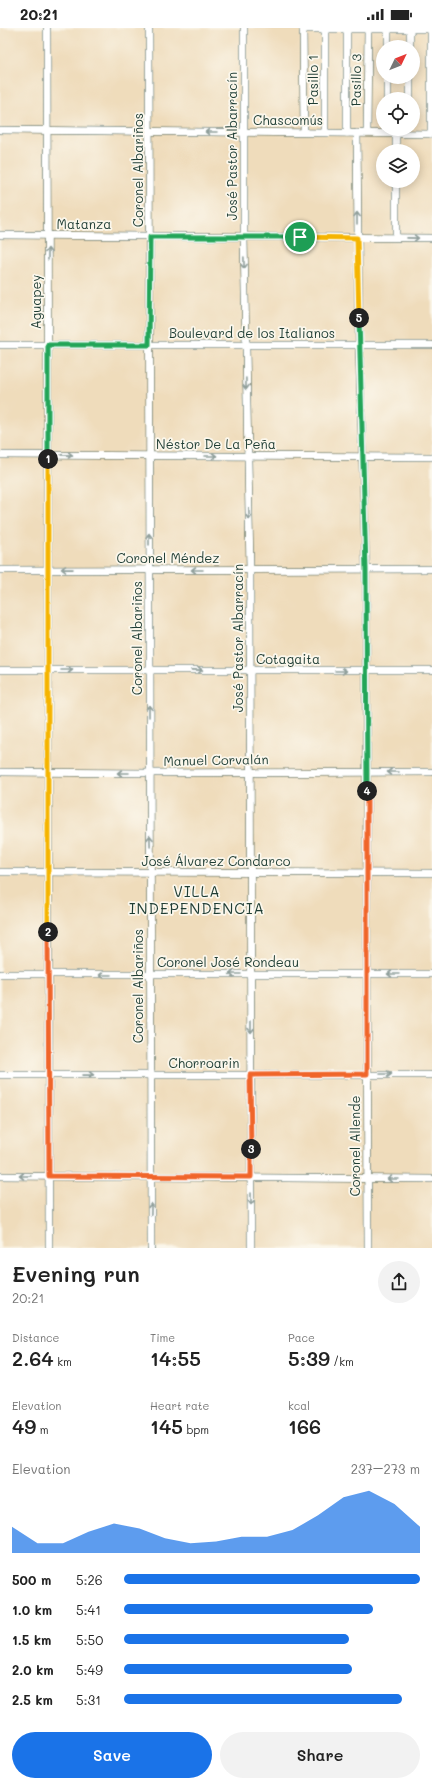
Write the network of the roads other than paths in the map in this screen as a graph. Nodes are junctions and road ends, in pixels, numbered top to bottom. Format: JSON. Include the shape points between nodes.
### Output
{"nodes":[{"id":1,"x":47,"y":28,"type":"edge"},
{"id":2,"x":149,"y":28,"type":"edge"},
{"id":3,"x":244,"y":28,"type":"edge"},
{"id":4,"x":303,"y":28,"type":"edge"},
{"id":5,"x":325,"y":28,"type":"edge"},
{"id":6,"x":347,"y":28,"type":"edge"},
{"id":7,"x":368,"y":28,"type":"edge"},
{"id":8,"x":388,"y":28,"type":"edge"},
{"id":9,"x":410,"y":28,"type":"edge"},
{"id":10,"x":432,"y":29,"type":"edge"},
{"id":11,"x":388,"y":40,"type":"edge"},
{"id":12,"x":410,"y":40,"type":"edge"},
{"id":13,"x":0,"y":130,"type":"edge"},
{"id":14,"x":47,"y":131,"type":"junction"},
{"id":15,"x":150,"y":132,"type":"junction"},
{"id":16,"x":244,"y":132,"type":"junction"},
{"id":17,"x":304,"y":132,"type":"junction"},
{"id":18,"x":325,"y":132,"type":"junction"},
{"id":19,"x":376,"y":132,"type":"edge"},
{"id":20,"x":420,"y":132,"type":"edge"},
{"id":21,"x":347,"y":133,"type":"junction"},
{"id":22,"x":357,"y":133,"type":"junction"},
{"id":23,"x":367,"y":133,"type":"junction"},
{"id":24,"x":431,"y":134,"type":"edge"},
{"id":25,"x":396,"y":188,"type":"edge"},
{"id":26,"x":0,"y":235,"type":"edge"},
{"id":27,"x":48,"y":236,"type":"junction"},
{"id":28,"x":150,"y":237,"type":"junction"},
{"id":29,"x":244,"y":237,"type":"junction"},
{"id":30,"x":396,"y":237,"type":"junction"},
{"id":31,"x":357,"y":238,"type":"junction"},
{"id":32,"x":432,"y":238,"type":"edge"},
{"id":33,"x":0,"y":345,"type":"edge"},
{"id":34,"x":48,"y":345,"type":"junction"},
{"id":35,"x":149,"y":345,"type":"junction"},
{"id":36,"x":245,"y":345,"type":"junction"},
{"id":37,"x":359,"y":345,"type":"junction"},
{"id":38,"x":432,"y":345,"type":"edge"},
{"id":39,"x":0,"y":455,"type":"edge"},
{"id":40,"x":48,"y":455,"type":"junction"},
{"id":41,"x":149,"y":456,"type":"junction"},
{"id":42,"x":247,"y":456,"type":"junction"},
{"id":43,"x":362,"y":456,"type":"junction"},
{"id":44,"x":432,"y":457,"type":"edge"},
{"id":45,"x":48,"y":569,"type":"junction"},
{"id":46,"x":432,"y":569,"type":"edge"},
{"id":47,"x":0,"y":570,"type":"edge"},
{"id":48,"x":250,"y":570,"type":"junction"},
{"id":49,"x":366,"y":570,"type":"junction"},
{"id":50,"x":149,"y":571,"type":"junction"},
{"id":51,"x":0,"y":670,"type":"edge"},
{"id":52,"x":48,"y":670,"type":"junction"},
{"id":53,"x":149,"y":670,"type":"junction"},
{"id":54,"x":432,"y":670,"type":"edge"},
{"id":55,"x":250,"y":671,"type":"junction"},
{"id":56,"x":367,"y":671,"type":"junction"},
{"id":57,"x":0,"y":772,"type":"edge"},
{"id":58,"x":48,"y":772,"type":"junction"},
{"id":59,"x":250,"y":772,"type":"junction"},
{"id":60,"x":367,"y":772,"type":"junction"},
{"id":61,"x":432,"y":772,"type":"edge"},
{"id":62,"x":149,"y":773,"type":"junction"},
{"id":63,"x":0,"y":872,"type":"edge"},
{"id":64,"x":48,"y":872,"type":"junction"},
{"id":65,"x":150,"y":872,"type":"junction"},
{"id":66,"x":250,"y":873,"type":"junction"},
{"id":67,"x":367,"y":873,"type":"junction"},
{"id":68,"x":432,"y":873,"type":"edge"},
{"id":69,"x":0,"y":974,"type":"edge"},
{"id":70,"x":149,"y":974,"type":"junction"},
{"id":71,"x":250,"y":974,"type":"junction"},
{"id":72,"x":367,"y":974,"type":"junction"},
{"id":73,"x":432,"y":974,"type":"edge"},
{"id":74,"x":48,"y":975,"type":"junction"},
{"id":75,"x":150,"y":1074,"type":"junction"},
{"id":76,"x":367,"y":1074,"type":"junction"},
{"id":77,"x":0,"y":1075,"type":"edge"},
{"id":78,"x":250,"y":1075,"type":"junction"},
{"id":79,"x":432,"y":1075,"type":"edge"},
{"id":80,"x":49,"y":1076,"type":"junction"},
{"id":81,"x":0,"y":1176,"type":"edge"},
{"id":82,"x":49,"y":1176,"type":"junction"},
{"id":83,"x":151,"y":1177,"type":"junction"},
{"id":84,"x":251,"y":1177,"type":"junction"},
{"id":85,"x":367,"y":1179,"type":"junction"},
{"id":86,"x":432,"y":1179,"type":"edge"},
{"id":87,"x":49,"y":1248,"type":"edge"},
{"id":88,"x":151,"y":1248,"type":"edge"},
{"id":89,"x":251,"y":1248,"type":"edge"},
{"id":90,"x":368,"y":1248,"type":"edge"}],
"edges":[{"from":1,"to":14,"type":"street","name":"Aguapey"},
{"from":2,"to":15,"type":"street","name":"Coronel Albariños"},
{"from":3,"to":16,"type":"street","name":"José Pastor Albarracín"},
{"from":4,"to":5,"type":"street"},
{"from":4,"to":17,"type":"street"},
{"from":5,"to":6,"type":"street"},
{"from":5,"to":18,"type":"street","name":"Pasillo 1"},
{"from":6,"to":7,"type":"street"},
{"from":6,"to":21,"type":"street"},
{"from":7,"to":8,"type":"street"},
{"from":7,"to":23,"type":"street","name":"Pasillo 3"},
{"from":8,"to":9,"type":"street"},
{"from":8,"to":11,"type":"street"},
{"from":9,"to":10,"type":"street"},
{"from":9,"to":12,"type":"street"},
{"from":10,"to":24,"type":"street"},
{"from":13,"to":14,"type":"street","name":"Chascomús"},
{"from":14,"to":15,"type":"street","name":"Chascomús"},
{"from":14,"to":27,"type":"street","name":"Aguapey"},
{"from":16,"to":15,"type":"street","name":"Chascomús","one_way":true},
{"from":15,"to":28,"type":"street","name":"Coronel Albariños"},
{"from":16,"to":17,"type":"street","name":"Chascomús"},
{"from":16,"to":29,"type":"street","name":"José Pastor Albarracín"},
{"from":17,"to":18,"type":"street","name":"Chascomús"},
{"from":18,"to":21,"type":"street","name":"Chascomús"},
{"from":19,"to":23,"type":"street","name":"Chascomús"},
{"from":20,"to":24,"type":"street","name":"Chascomús"},
{"from":21,"to":22,"type":"street","name":"Chascomús"},
{"from":22,"to":23,"type":"street","name":"Chascomús"},
{"from":31,"to":22,"type":"street","name":"Coronel Allende","one_way":true},
{"from":25,"to":30,"type":"street"},
{"from":26,"to":27,"type":"street","name":"Matanza"},
{"from":27,"to":28,"type":"street","name":"Matanza"},
{"from":34,"to":27,"type":"street","name":"Aguapey","one_way":true},
{"from":28,"to":29,"type":"street","name":"Matanza"},
{"from":28,"to":35,"type":"street","name":"Coronel Albariños"},
{"from":29,"to":31,"type":"street","name":"Matanza"},
{"from":29,"to":36,"type":"street","name":"José Pastor Albarracín","one_way":true},
{"from":30,"to":31,"type":"street","name":"Matanza"},
{"from":30,"to":32,"type":"street","name":"Matanza","one_way":true},
{"from":31,"to":37,"type":"street","name":"Coronel Allende"},
{"from":33,"to":34,"type":"street","name":"Boulevard de los Italianos"},
{"from":34,"to":35,"type":"street","name":"Boulevard de los Italianos"},
{"from":34,"to":40,"type":"street","name":"Aguapey"},
{"from":35,"to":36,"type":"street","name":"Boulevard de los Italianos"},
{"from":35,"to":41,"type":"street","name":"Coronel Albariños"},
{"from":36,"to":37,"type":"street","name":"Boulevard de los Italianos"},
{"from":36,"to":42,"type":"street","name":"José Pastor Albarracín","one_way":true},
{"from":37,"to":38,"type":"street","name":"Boulevard de los Italianos"},
{"from":37,"to":43,"type":"street","name":"Coronel Allende"},
{"from":39,"to":40,"type":"street","name":"Néstor De La Peña"},
{"from":40,"to":41,"type":"street","name":"Néstor De La Peña","one_way":true},
{"from":40,"to":45,"type":"street","name":"Aguapey"},
{"from":41,"to":42,"type":"street","name":"Néstor De La Peña","one_way":true},
{"from":50,"to":41,"type":"street","name":"Coronel Albariños","one_way":true},
{"from":42,"to":43,"type":"street","name":"Néstor De La Peña"},
{"from":42,"to":48,"type":"street","name":"José Pastor Albarracín","one_way":true},
{"from":43,"to":44,"type":"street","name":"Néstor De La Peña"},
{"from":43,"to":49,"type":"street","name":"Coronel Allende"},
{"from":45,"to":47,"type":"street","name":"Coronel Méndez"},
{"from":50,"to":45,"type":"street","name":"Coronel Méndez","one_way":true},
{"from":45,"to":52,"type":"street","name":"Aguapey"},
{"from":46,"to":49,"type":"street","name":"Coronel Méndez"},
{"from":48,"to":49,"type":"street","name":"Coronel Méndez"},
{"from":48,"to":50,"type":"street","name":"Coronel Méndez","one_way":true},
{"from":48,"to":55,"type":"street","name":"José Pastor Albarracín"},
{"from":49,"to":56,"type":"street","name":"Coronel Allende"},
{"from":50,"to":53,"type":"street","name":"Coronel Albariños"},
{"from":51,"to":52,"type":"street","name":"Cotagaita"},
{"from":52,"to":53,"type":"street","name":"Cotagaita","one_way":true},
{"from":52,"to":58,"type":"street","name":"Aguapey"},
{"from":53,"to":55,"type":"street","name":"Cotagaita","one_way":true},
{"from":62,"to":53,"type":"street","name":"Coronel Albariños","one_way":true},
{"from":54,"to":56,"type":"street","name":"Cotagaita"},
{"from":55,"to":56,"type":"street","name":"Cotagaita","one_way":true},
{"from":55,"to":59,"type":"street","name":"José Pastor Albarracín"},
{"from":56,"to":60,"type":"street","name":"Coronel Allende"},
{"from":57,"to":58,"type":"street","name":"Manuel Corvalán"},
{"from":62,"to":58,"type":"street","name":"Manuel Corvalán","one_way":true},
{"from":58,"to":64,"type":"street","name":"Aguapey"},
{"from":59,"to":60,"type":"street","name":"Manuel Corvalán"},
{"from":59,"to":62,"type":"street","name":"Manuel Corvalán"},
{"from":59,"to":66,"type":"street","name":"José Pastor Albarracín"},
{"from":61,"to":60,"type":"street","name":"Manuel Corvalán","one_way":true},
{"from":60,"to":67,"type":"street","name":"Coronel Allende"},
{"from":65,"to":62,"type":"street","name":"Coronel Albariños","one_way":true},
{"from":63,"to":64,"type":"street","name":"José Álvarez Condarco"},
{"from":64,"to":65,"type":"street","name":"José Álvarez Condarco"},
{"from":64,"to":74,"type":"street","name":"Aguapey"},
{"from":65,"to":66,"type":"street","name":"José Álvarez Condarco"},
{"from":65,"to":70,"type":"street","name":"Coronel Albariños"},
{"from":66,"to":67,"type":"street","name":"José Álvarez Condarco"},
{"from":66,"to":71,"type":"street","name":"José Pastor Albarracín"},
{"from":67,"to":68,"type":"street","name":"José Álvarez Condarco"},
{"from":67,"to":72,"type":"street","name":"Coronel Allende"},
{"from":69,"to":74,"type":"street","name":"Coronel José Rondeau"},
{"from":71,"to":70,"type":"street","name":"Coronel José Rondeau","one_way":true},
{"from":70,"to":74,"type":"street","name":"Coronel José Rondeau","one_way":true},
{"from":70,"to":75,"type":"street","name":"Coronel Albariños"},
{"from":71,"to":72,"type":"street","name":"Coronel José Rondeau"},
{"from":71,"to":78,"type":"street","name":"José Pastor Albarracín","one_way":true},
{"from":73,"to":72,"type":"street","name":"Coronel José Rondeau","one_way":true},
{"from":72,"to":76,"type":"street","name":"Coronel Allende"},
{"from":74,"to":80,"type":"street","name":"Aguapey"},
{"from":75,"to":78,"type":"street","name":"Chorroarin"},
{"from":80,"to":75,"type":"street","name":"Chorroarin","one_way":true},
{"from":75,"to":83,"type":"street","name":"Coronel Albariños"},
{"from":76,"to":78,"type":"street","name":"Chorroarin"},
{"from":76,"to":79,"type":"street","name":"Chorroarin","one_way":true},
{"from":76,"to":85,"type":"street","name":"Coronel Allende"},
{"from":77,"to":80,"type":"street","name":"Chorroarin"},
{"from":78,"to":84,"type":"street","name":"José Pastor Albarracín"},
{"from":80,"to":82,"type":"street","name":"Aguapey"},
{"from":82,"to":81,"type":"street","one_way":true},
{"from":82,"to":83,"type":"street"},
{"from":82,"to":87,"type":"street","name":"Aguapey"},
{"from":83,"to":84,"type":"street"},
{"from":88,"to":83,"type":"street","name":"Coronel Albariños","one_way":true},
{"from":84,"to":85,"type":"street"},
{"from":84,"to":89,"type":"street","name":"José Pastor Albarracín","one_way":true},
{"from":86,"to":85,"type":"street","one_way":true},
{"from":85,"to":90,"type":"street","name":"Coronel Allende"}]}
